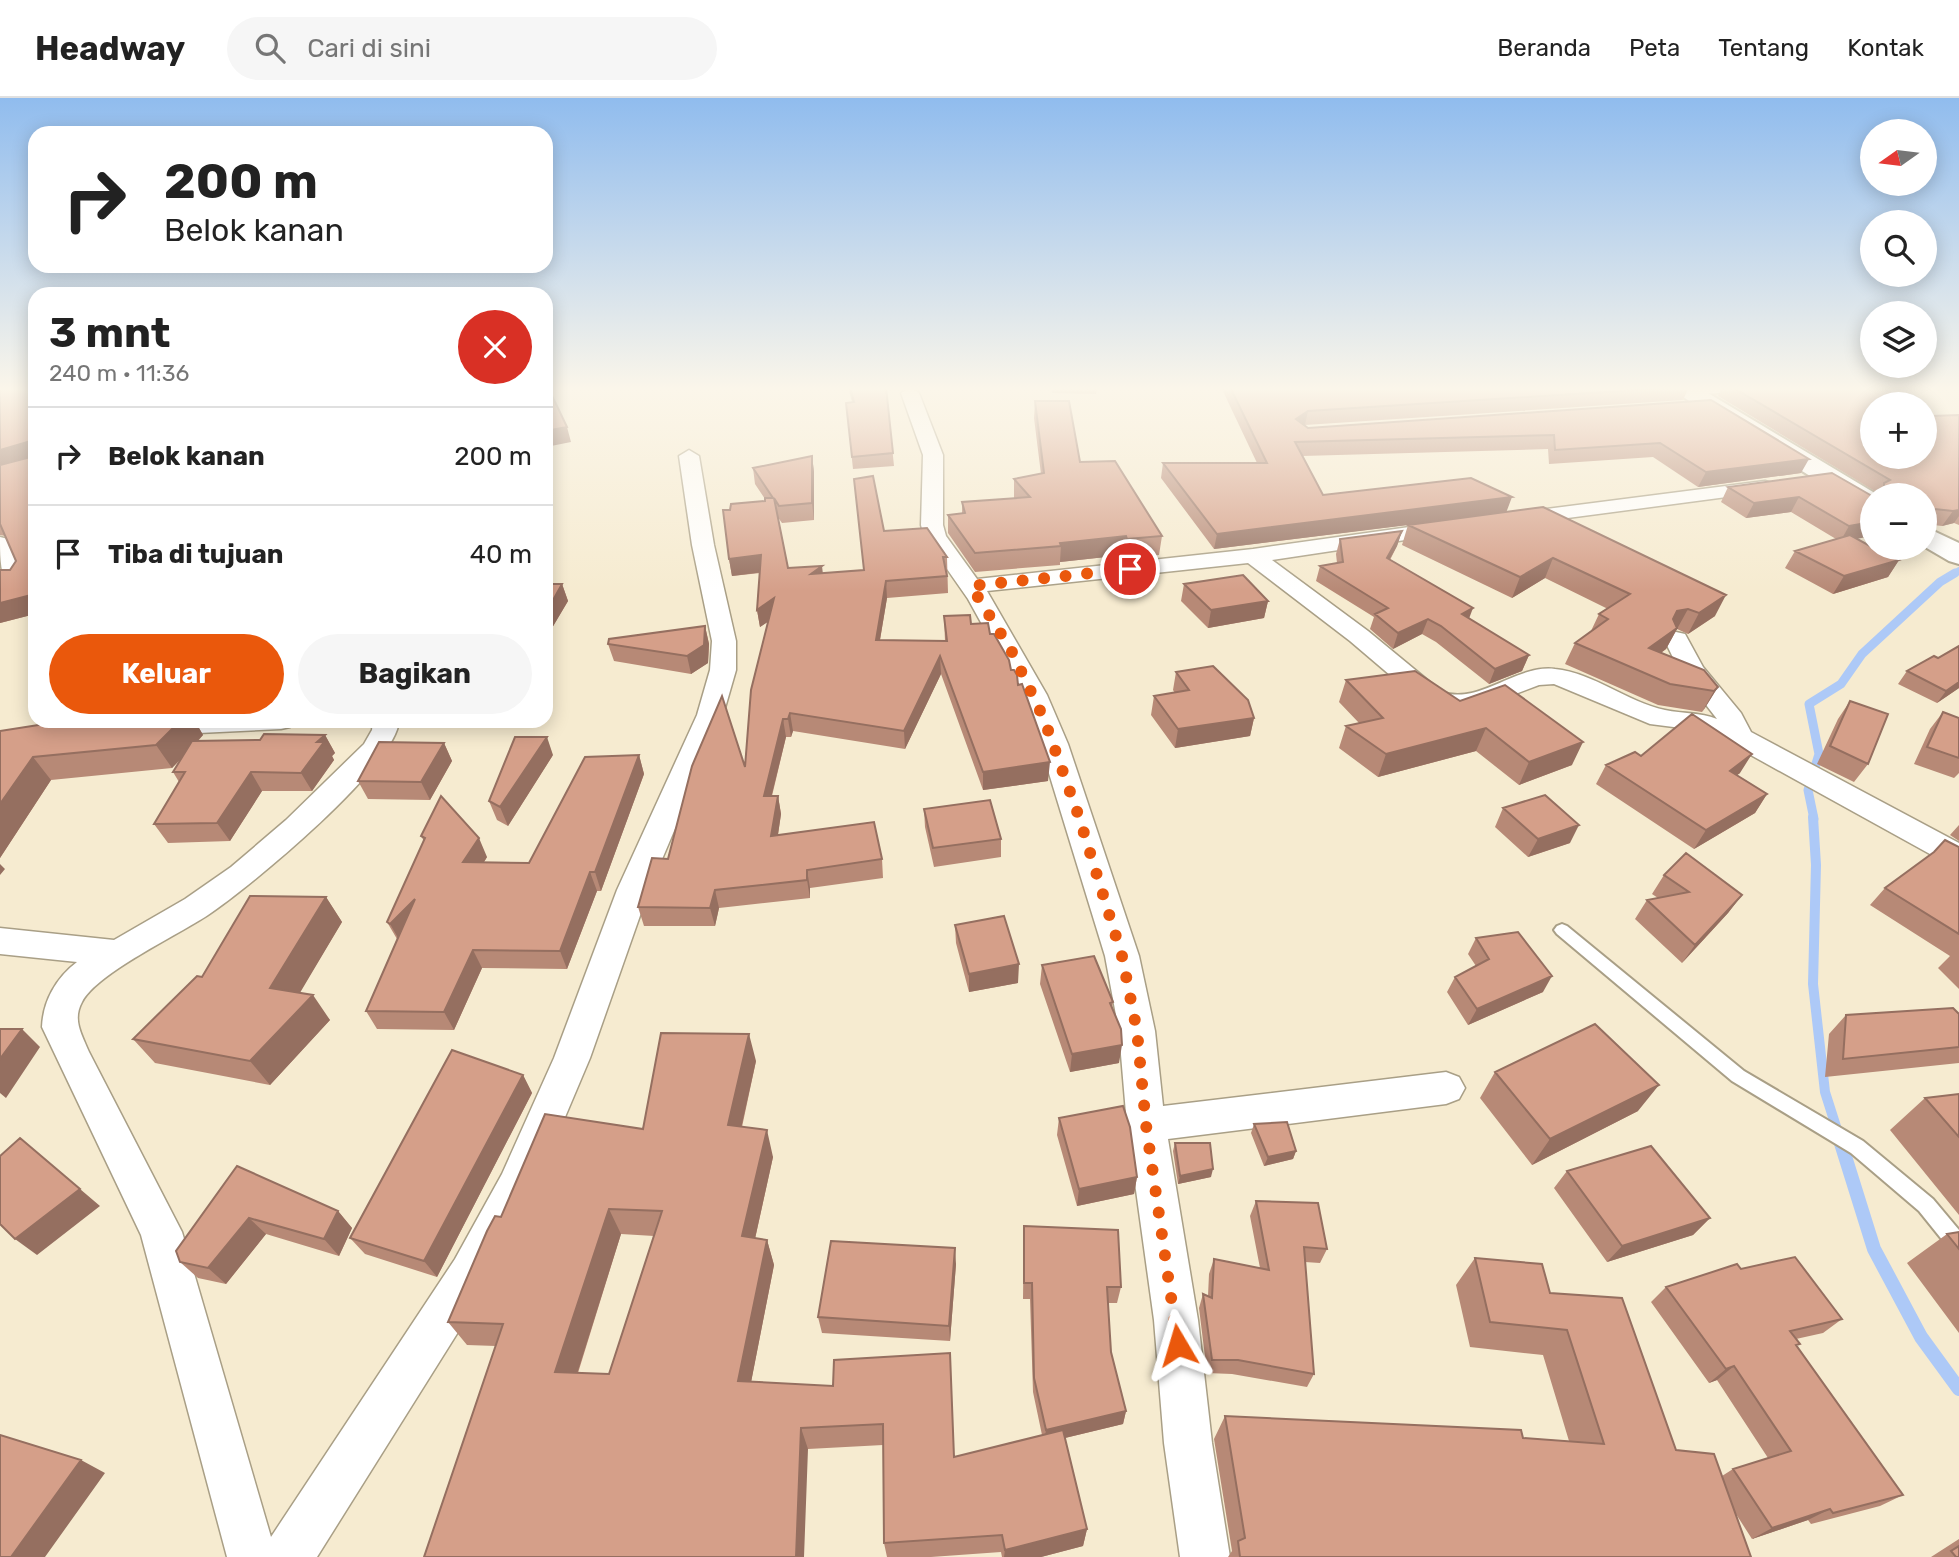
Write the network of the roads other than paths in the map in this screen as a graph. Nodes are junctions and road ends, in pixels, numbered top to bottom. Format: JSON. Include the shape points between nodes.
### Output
{"nodes":[{"id":1,"x":933,"y":455,"type":"edge"},
{"id":2,"x":1793,"y":455,"type":"edge"},
{"id":3,"x":690,"y":456,"type":"dead end"},
{"id":4,"x":1831,"y":478,"type":"junction"},
{"id":5,"x":1860,"y":496,"type":"edge"},
{"id":6,"x":1498,"y":521,"type":"edge"},
{"id":7,"x":1471,"y":525,"type":"edge"},
{"id":8,"x":1937,"y":542,"type":"edge"},
{"id":9,"x":0,"y":544,"type":"edge"},
{"id":10,"x":1253,"y":555,"type":"junction"},
{"id":11,"x":1959,"y":555,"type":"edge"},
{"id":12,"x":14,"y":579,"type":"edge"},
{"id":13,"x":971,"y":586,"type":"junction"},
{"id":14,"x":1676,"y":639,"type":"edge"},
{"id":15,"x":385,"y":728,"type":"edge"},
{"id":16,"x":1739,"y":737,"type":"junction"},
{"id":17,"x":1959,"y":856,"type":"edge"},
{"id":18,"x":1562,"y":930,"type":"dead end"},
{"id":19,"x":0,"y":941,"type":"edge"},
{"id":20,"x":117,"y":953,"type":"junction"},
{"id":21,"x":1446,"y":1088,"type":"dead end"},
{"id":22,"x":1146,"y":1125,"type":"junction"},
{"id":23,"x":1959,"y":1245,"type":"edge"},
{"id":24,"x":252,"y":1557,"type":"edge"},
{"id":25,"x":288,"y":1557,"type":"edge"},
{"id":26,"x":1205,"y":1557,"type":"edge"}],
"edges":[{"from":1,"to":13,"type":"street","via":[[935,536]]},
{"from":2,"to":4,"type":"main road"},
{"from":3,"to":25,"type":"street","via":[[724,641],[723,670],[710,715],[633,890],[572,1058],[516,1187],[470,1274]]},
{"from":4,"to":5,"type":"main road"},
{"from":4,"to":6,"type":"street"},
{"from":7,"to":10,"type":"street"},
{"from":8,"to":11,"type":"main road"},
{"from":9,"to":12,"type":"street"},
{"from":10,"to":13,"type":"street"},
{"from":10,"to":16,"type":"street","via":[[1433,698],[1469,702],[1535,678],[1554,676],[1659,718],[1702,722]]},
{"from":13,"to":22,"type":"street","via":[[1034,695],[1079,817],[1122,956],[1137,1031]]},
{"from":14,"to":16,"type":"street","via":[[1692,670],[1732,719]]},
{"from":15,"to":20,"type":"street","via":[[358,768],[242,875]]},
{"from":16,"to":17,"type":"street"},
{"from":18,"to":23,"type":"lane","via":[[1738,1076],[1857,1147],[1926,1205]]},
{"from":19,"to":20,"type":"street"},
{"from":20,"to":24,"type":"street","via":[[86,973],[67,994],[60,1027],[161,1232]]},
{"from":21,"to":22,"type":"street"},
{"from":22,"to":26,"type":"street"}]}
